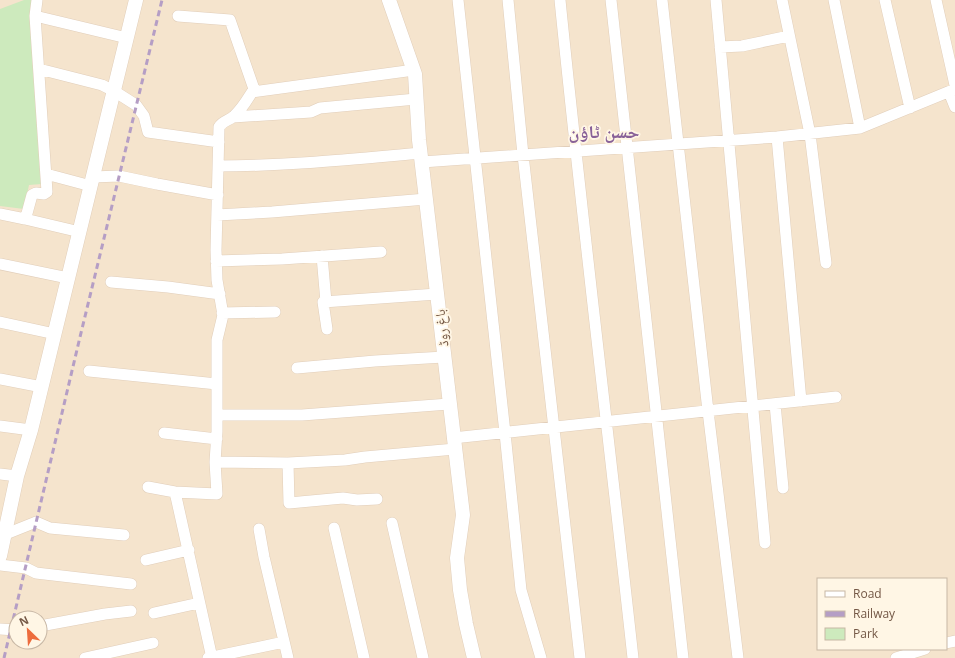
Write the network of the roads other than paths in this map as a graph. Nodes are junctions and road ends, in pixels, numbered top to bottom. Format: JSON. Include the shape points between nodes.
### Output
{"nodes":[{"id":1,"x":37,"y":0,"type":"edge"},
{"id":2,"x":136,"y":0,"type":"edge"},
{"id":3,"x":389,"y":0,"type":"edge"},
{"id":4,"x":458,"y":0,"type":"edge"},
{"id":5,"x":508,"y":0,"type":"edge"},
{"id":6,"x":560,"y":0,"type":"edge"},
{"id":7,"x":611,"y":0,"type":"edge"},
{"id":8,"x":662,"y":0,"type":"edge"},
{"id":9,"x":716,"y":0,"type":"edge"},
{"id":10,"x":782,"y":0,"type":"edge"},
{"id":11,"x":834,"y":0,"type":"edge"},
{"id":12,"x":885,"y":0,"type":"edge"},
{"id":13,"x":936,"y":0,"type":"edge"},
{"id":14,"x":35,"y":16,"type":"junction"},
{"id":15,"x":178,"y":16,"type":"dead end"},
{"id":16,"x":789,"y":36,"type":"junction"},
{"id":17,"x":127,"y":38,"type":"junction"},
{"id":18,"x":720,"y":47,"type":"junction"},
{"id":19,"x":39,"y":69,"type":"junction"},
{"id":20,"x":414,"y":70,"type":"junction"},
{"id":21,"x":953,"y":89,"type":"edge"},
{"id":22,"x":114,"y":91,"type":"junction"},
{"id":23,"x":252,"y":92,"type":"junction"},
{"id":24,"x":416,"y":99,"type":"junction"},
{"id":25,"x":955,"y":107,"type":"edge"},
{"id":26,"x":910,"y":108,"type":"junction"},
{"id":27,"x":233,"y":117,"type":"junction"},
{"id":28,"x":860,"y":128,"type":"junction"},
{"id":29,"x":810,"y":134,"type":"junction"},
{"id":30,"x":777,"y":137,"type":"junction"},
{"id":31,"x":728,"y":140,"type":"junction"},
{"id":32,"x":218,"y":142,"type":"junction"},
{"id":33,"x":678,"y":143,"type":"junction"},
{"id":34,"x":627,"y":148,"type":"junction"},
{"id":35,"x":575,"y":152,"type":"junction"},
{"id":36,"x":523,"y":155,"type":"junction"},
{"id":37,"x":422,"y":158,"type":"junction"},
{"id":38,"x":475,"y":158,"type":"junction"},
{"id":39,"x":218,"y":166,"type":"junction"},
{"id":40,"x":46,"y":174,"type":"junction"},
{"id":41,"x":92,"y":181,"type":"junction"},
{"id":42,"x":218,"y":195,"type":"junction"},
{"id":43,"x":426,"y":199,"type":"junction"},
{"id":44,"x":0,"y":214,"type":"edge"},
{"id":45,"x":217,"y":215,"type":"junction"},
{"id":46,"x":25,"y":219,"type":"junction"},
{"id":47,"x":80,"y":232,"type":"junction"},
{"id":48,"x":381,"y":252,"type":"dead end"},
{"id":49,"x":322,"y":256,"type":"junction"},
{"id":50,"x":216,"y":261,"type":"junction"},
{"id":51,"x":826,"y":263,"type":"dead end"},
{"id":52,"x":0,"y":264,"type":"edge"},
{"id":53,"x":68,"y":278,"type":"junction"},
{"id":54,"x":111,"y":282,"type":"dead end"},
{"id":55,"x":220,"y":294,"type":"junction"},
{"id":56,"x":437,"y":294,"type":"junction"},
{"id":57,"x":326,"y":302,"type":"junction"},
{"id":58,"x":276,"y":312,"type":"dead end"},
{"id":59,"x":222,"y":313,"type":"junction"},
{"id":60,"x":0,"y":322,"type":"edge"},
{"id":61,"x":327,"y":328,"type":"dead end"},
{"id":62,"x":55,"y":334,"type":"junction"},
{"id":63,"x":444,"y":357,"type":"junction"},
{"id":64,"x":297,"y":368,"type":"dead end"},
{"id":65,"x":89,"y":371,"type":"dead end"},
{"id":66,"x":0,"y":379,"type":"edge"},
{"id":67,"x":217,"y":384,"type":"junction"},
{"id":68,"x":42,"y":387,"type":"junction"},
{"id":69,"x":836,"y":397,"type":"dead end"},
{"id":70,"x":801,"y":401,"type":"junction"},
{"id":71,"x":449,"y":404,"type":"junction"},
{"id":72,"x":775,"y":404,"type":"junction"},
{"id":73,"x":752,"y":406,"type":"junction"},
{"id":74,"x":708,"y":411,"type":"junction"},
{"id":75,"x":217,"y":415,"type":"junction"},
{"id":76,"x":656,"y":416,"type":"junction"},
{"id":77,"x":607,"y":422,"type":"junction"},
{"id":78,"x":0,"y":426,"type":"edge"},
{"id":79,"x":555,"y":428,"type":"junction"},
{"id":80,"x":31,"y":430,"type":"junction"},
{"id":81,"x":164,"y":433,"type":"dead end"},
{"id":82,"x":505,"y":433,"type":"junction"},
{"id":83,"x":217,"y":439,"type":"junction"},
{"id":84,"x":454,"y":444,"type":"junction"},
{"id":85,"x":215,"y":462,"type":"junction"},
{"id":86,"x":288,"y":463,"type":"junction"},
{"id":87,"x":0,"y":474,"type":"edge"},
{"id":88,"x":17,"y":476,"type":"junction"},
{"id":89,"x":148,"y":486,"type":"dead end"},
{"id":90,"x":783,"y":488,"type":"dead end"},
{"id":91,"x":175,"y":492,"type":"junction"},
{"id":92,"x":377,"y":499,"type":"dead end"},
{"id":93,"x":392,"y":523,"type":"dead end"},
{"id":94,"x":334,"y":528,"type":"dead end"},
{"id":95,"x":259,"y":529,"type":"dead end"},
{"id":96,"x":3,"y":535,"type":"edge"},
{"id":97,"x":124,"y":535,"type":"dead end"},
{"id":98,"x":765,"y":543,"type":"dead end"},
{"id":99,"x":189,"y":550,"type":"junction"},
{"id":100,"x":0,"y":556,"type":"edge"},
{"id":101,"x":146,"y":560,"type":"dead end"},
{"id":102,"x":0,"y":566,"type":"edge"},
{"id":103,"x":131,"y":584,"type":"dead end"},
{"id":104,"x":199,"y":603,"type":"junction"},
{"id":105,"x":131,"y":611,"type":"dead end"},
{"id":106,"x":154,"y":613,"type":"dead end"},
{"id":107,"x":48,"y":625,"type":"edge"},
{"id":108,"x":284,"y":642,"type":"junction"},
{"id":109,"x":153,"y":643,"type":"dead end"},
{"id":110,"x":922,"y":650,"type":"edge"},
{"id":111,"x":215,"y":657,"type":"edge"},
{"id":112,"x":85,"y":658,"type":"edge"},
{"id":113,"x":288,"y":658,"type":"edge"},
{"id":114,"x":364,"y":658,"type":"edge"},
{"id":115,"x":423,"y":658,"type":"edge"},
{"id":116,"x":474,"y":658,"type":"edge"},
{"id":117,"x":541,"y":658,"type":"edge"},
{"id":118,"x":580,"y":658,"type":"edge"},
{"id":119,"x":633,"y":658,"type":"edge"},
{"id":120,"x":683,"y":658,"type":"edge"},
{"id":121,"x":738,"y":658,"type":"edge"},
{"id":122,"x":896,"y":658,"type":"edge"}],
"edges":[{"from":1,"to":14,"type":"street"},
{"from":2,"to":17,"type":"street"},
{"from":3,"to":20,"type":"street","name":"باغ روڈ"},
{"from":4,"to":38,"type":"street"},
{"from":5,"to":36,"type":"street"},
{"from":6,"to":35,"type":"street"},
{"from":7,"to":34,"type":"street"},
{"from":8,"to":33,"type":"street"},
{"from":9,"to":18,"type":"street"},
{"from":10,"to":16,"type":"street"},
{"from":11,"to":28,"type":"street"},
{"from":12,"to":26,"type":"street"},
{"from":13,"to":21,"type":"street"},
{"from":14,"to":17,"type":"street"},
{"from":14,"to":19,"type":"street"},
{"from":15,"to":23,"type":"street","via":[[230,20],[254,89]]},
{"from":16,"to":18,"type":"street","via":[[742,46]]},
{"from":16,"to":29,"type":"street"},
{"from":17,"to":22,"type":"street"},
{"from":18,"to":31,"type":"street"},
{"from":19,"to":22,"type":"street","via":[[102,85]]},
{"from":19,"to":40,"type":"street"},
{"from":20,"to":23,"type":"street"},
{"from":20,"to":24,"type":"street","name":"باغ روڈ"},
{"from":21,"to":25,"type":"street"},
{"from":21,"to":26,"type":"street"},
{"from":22,"to":32,"type":"street","via":[[136,105],[144,116],[148,132]]},
{"from":22,"to":41,"type":"street"},
{"from":23,"to":27,"type":"street"},
{"from":24,"to":27,"type":"street","via":[[320,108],[311,112]]},
{"from":24,"to":37,"type":"street","name":"باغ روڈ"},
{"from":26,"to":28,"type":"street"},
{"from":27,"to":32,"type":"street","via":[[222,122]]},
{"from":28,"to":29,"type":"street"},
{"from":29,"to":30,"type":"street"},
{"from":29,"to":51,"type":"street"},
{"from":30,"to":31,"type":"street"},
{"from":30,"to":70,"type":"street"},
{"from":31,"to":33,"type":"street"},
{"from":31,"to":73,"type":"street"},
{"from":32,"to":39,"type":"street"},
{"from":33,"to":34,"type":"street"},
{"from":33,"to":74,"type":"street"},
{"from":34,"to":35,"type":"street"},
{"from":34,"to":76,"type":"street"},
{"from":35,"to":36,"type":"street"},
{"from":35,"to":77,"type":"street"},
{"from":36,"to":38,"type":"street"},
{"from":36,"to":79,"type":"street"},
{"from":37,"to":38,"type":"street"},
{"from":37,"to":39,"type":"street"},
{"from":37,"to":43,"type":"street","name":"باغ روڈ"},
{"from":38,"to":82,"type":"street"},
{"from":39,"to":42,"type":"street"},
{"from":40,"to":41,"type":"street"},
{"from":40,"to":46,"type":"street","via":[[47,192],[32,195]]},
{"from":41,"to":42,"type":"street","via":[[119,176]]},
{"from":41,"to":47,"type":"street"},
{"from":42,"to":45,"type":"street"},
{"from":43,"to":45,"type":"street"},
{"from":43,"to":56,"type":"street","name":"باغ روڈ"},
{"from":44,"to":46,"type":"street"},
{"from":45,"to":50,"type":"street"},
{"from":46,"to":47,"type":"street"},
{"from":47,"to":53,"type":"street"},
{"from":48,"to":49,"type":"street"},
{"from":49,"to":50,"type":"street"},
{"from":49,"to":57,"type":"street"},
{"from":50,"to":55,"type":"street"},
{"from":52,"to":53,"type":"street"},
{"from":53,"to":62,"type":"street"},
{"from":54,"to":55,"type":"street"},
{"from":55,"to":59,"type":"street"},
{"from":56,"to":57,"type":"street"},
{"from":56,"to":63,"type":"street","name":"باغ روڈ"},
{"from":57,"to":61,"type":"street","via":[[323,302]]},
{"from":58,"to":59,"type":"street"},
{"from":59,"to":67,"type":"street","via":[[217,340]]},
{"from":60,"to":62,"type":"street"},
{"from":62,"to":68,"type":"street"},
{"from":63,"to":64,"type":"street"},
{"from":63,"to":71,"type":"street","name":"باغ روڈ"},
{"from":65,"to":67,"type":"street"},
{"from":66,"to":68,"type":"street"},
{"from":67,"to":75,"type":"street"},
{"from":68,"to":80,"type":"street"},
{"from":69,"to":70,"type":"street"},
{"from":70,"to":72,"type":"street"},
{"from":71,"to":75,"type":"street","via":[[302,415]]},
{"from":71,"to":84,"type":"street","name":"باغ روڈ"},
{"from":72,"to":73,"type":"street"},
{"from":72,"to":90,"type":"street"},
{"from":73,"to":74,"type":"street"},
{"from":73,"to":98,"type":"street"},
{"from":74,"to":76,"type":"street"},
{"from":74,"to":121,"type":"street"},
{"from":75,"to":83,"type":"street"},
{"from":76,"to":77,"type":"street"},
{"from":76,"to":120,"type":"street"},
{"from":77,"to":79,"type":"street"},
{"from":77,"to":119,"type":"street"},
{"from":78,"to":80,"type":"street"},
{"from":79,"to":82,"type":"street"},
{"from":79,"to":118,"type":"street"},
{"from":80,"to":88,"type":"street"},
{"from":81,"to":83,"type":"street"},
{"from":82,"to":84,"type":"street"},
{"from":82,"to":117,"type":"street","via":[[521,590]]},
{"from":83,"to":85,"type":"street"},
{"from":84,"to":86,"type":"street","via":[[345,460]]},
{"from":84,"to":116,"type":"street","name":"باغ روڈ","via":[[463,515],[457,558],[460,590]]},
{"from":85,"to":86,"type":"street"},
{"from":85,"to":91,"type":"street","via":[[217,494]]},
{"from":86,"to":92,"type":"street","via":[[289,503],[343,498]]},
{"from":87,"to":88,"type":"street"},
{"from":88,"to":96,"type":"street"},
{"from":89,"to":91,"type":"street"},
{"from":91,"to":99,"type":"street"},
{"from":93,"to":115,"type":"street"},
{"from":94,"to":114,"type":"street"},
{"from":95,"to":108,"type":"street"},
{"from":96,"to":97,"type":"street","via":[[36,522],[50,528]]},
{"from":96,"to":100,"type":"street"},
{"from":99,"to":101,"type":"street"},
{"from":99,"to":104,"type":"street"},
{"from":102,"to":103,"type":"street","via":[[26,568],[36,573]]},
{"from":104,"to":106,"type":"street"},
{"from":104,"to":111,"type":"street"},
{"from":105,"to":107,"type":"street"},
{"from":108,"to":111,"type":"street"},
{"from":108,"to":113,"type":"street"},
{"from":109,"to":112,"type":"street"},
{"from":110,"to":122,"type":"street"}]}
